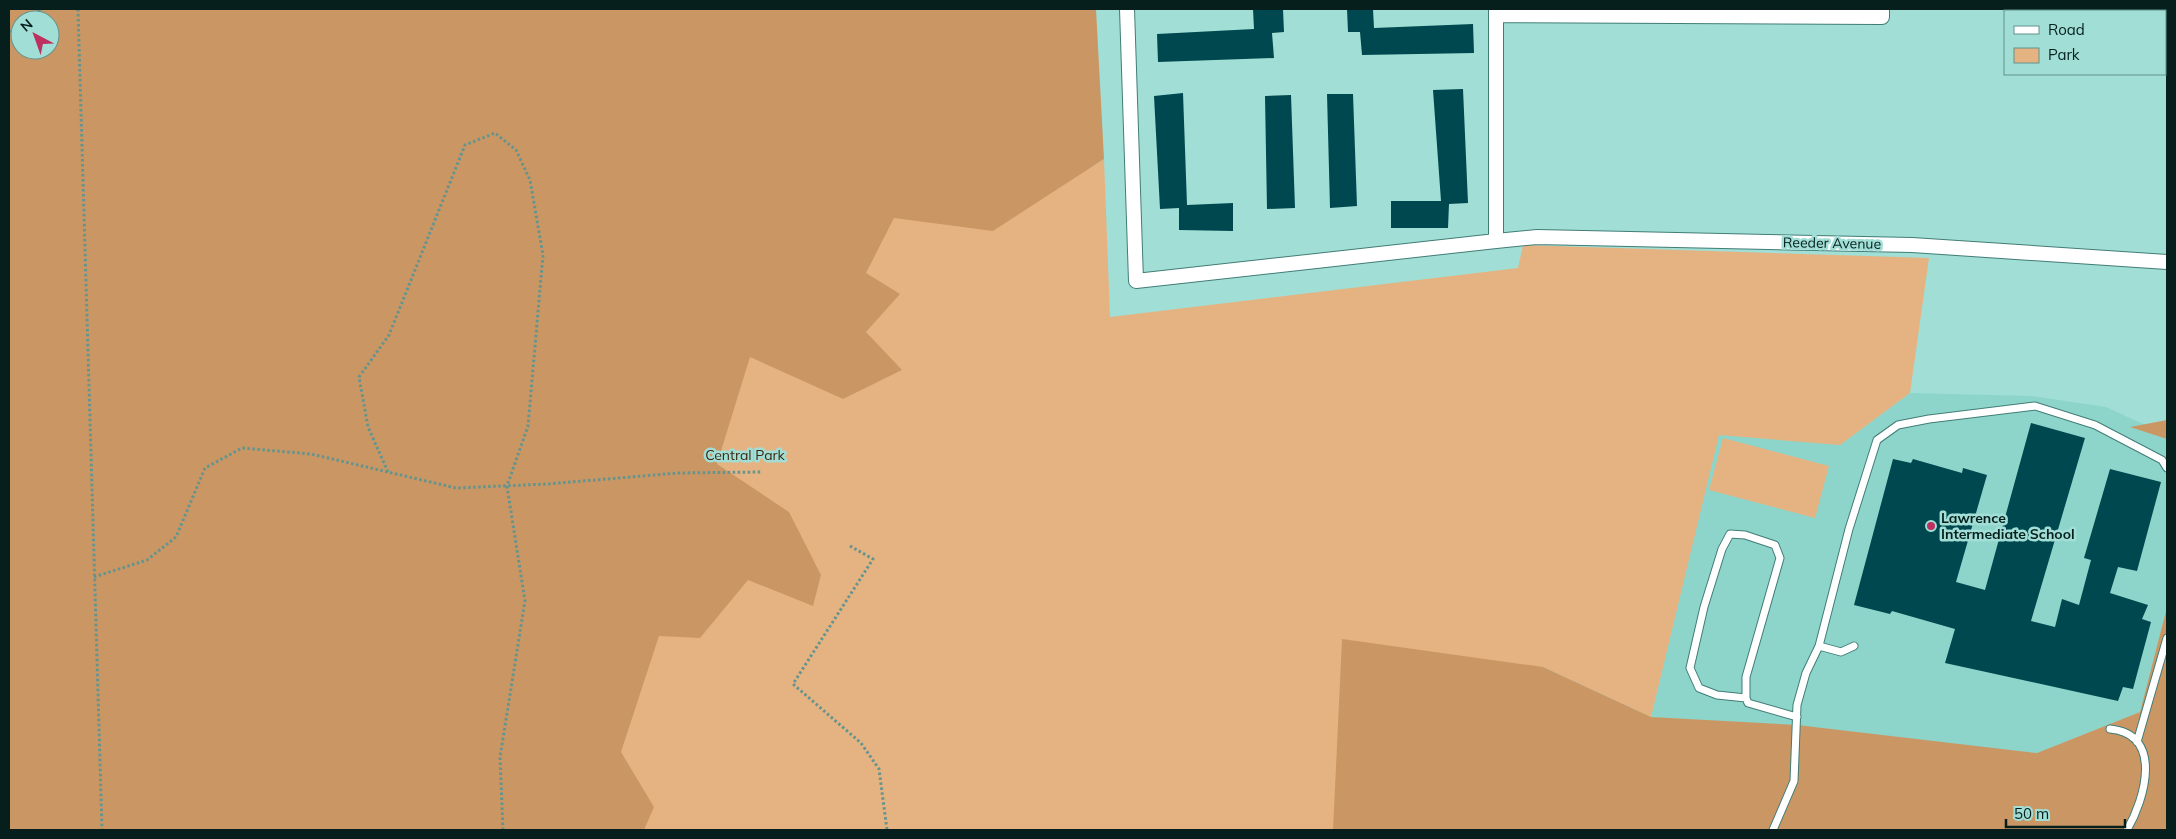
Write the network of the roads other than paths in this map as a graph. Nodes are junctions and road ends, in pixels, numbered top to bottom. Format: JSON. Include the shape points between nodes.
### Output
{"nodes":[{"id":1,"x":1127,"y":9,"type":"edge"},
{"id":2,"x":1882,"y":9,"type":"edge"},
{"id":3,"x":1496,"y":12,"type":"edge"},
{"id":4,"x":1618,"y":12,"type":"edge"},
{"id":5,"x":1496,"y":241,"type":"junction"},
{"id":6,"x":2167,"y":262,"type":"edge"},
{"id":7,"x":2167,"y":468,"type":"edge"},
{"id":8,"x":2167,"y":638,"type":"edge"},
{"id":9,"x":1819,"y":646,"type":"junction"},
{"id":10,"x":1854,"y":646,"type":"dead end"},
{"id":11,"x":1746,"y":698,"type":"junction"},
{"id":12,"x":1797,"y":717,"type":"junction"},
{"id":13,"x":2110,"y":729,"type":"dead end"},
{"id":14,"x":2138,"y":742,"type":"junction"},
{"id":15,"x":1773,"y":830,"type":"edge"},
{"id":16,"x":2127,"y":830,"type":"edge"}],
"edges":[{"from":1,"to":5,"type":"street","name":"Reeder Avenue","via":[[1136,281]]},
{"from":2,"to":4,"type":"street","via":[[1882,17]]},
{"from":3,"to":4,"type":"street"},
{"from":3,"to":5,"type":"street"},
{"from":5,"to":6,"type":"street","name":"Reeder Avenue","via":[[1537,237],[1912,245]]},
{"from":7,"to":9,"type":"lane","via":[[2162,460],[2095,425],[2035,406],[1898,425],[1877,440],[1849,529]]},
{"from":8,"to":14,"type":"lane"},
{"from":9,"to":10,"type":"lane","via":[[1841,652]]},
{"from":9,"to":12,"type":"lane","via":[[1806,673]]},
{"from":11,"to":11,"type":"lane","via":[[1746,677],[1780,558],[1775,545],[1745,535],[1730,534],[1704,607],[1690,668],[1699,688],[1717,695]]},
{"from":11,"to":12,"type":"lane","via":[[1748,703]]},
{"from":12,"to":15,"type":"lane","via":[[1794,781]]},
{"from":13,"to":14,"type":"lane","via":[[2124,730]]},
{"from":14,"to":16,"type":"lane","via":[[2146,762],[2145,784],[2136,816]]}]}
